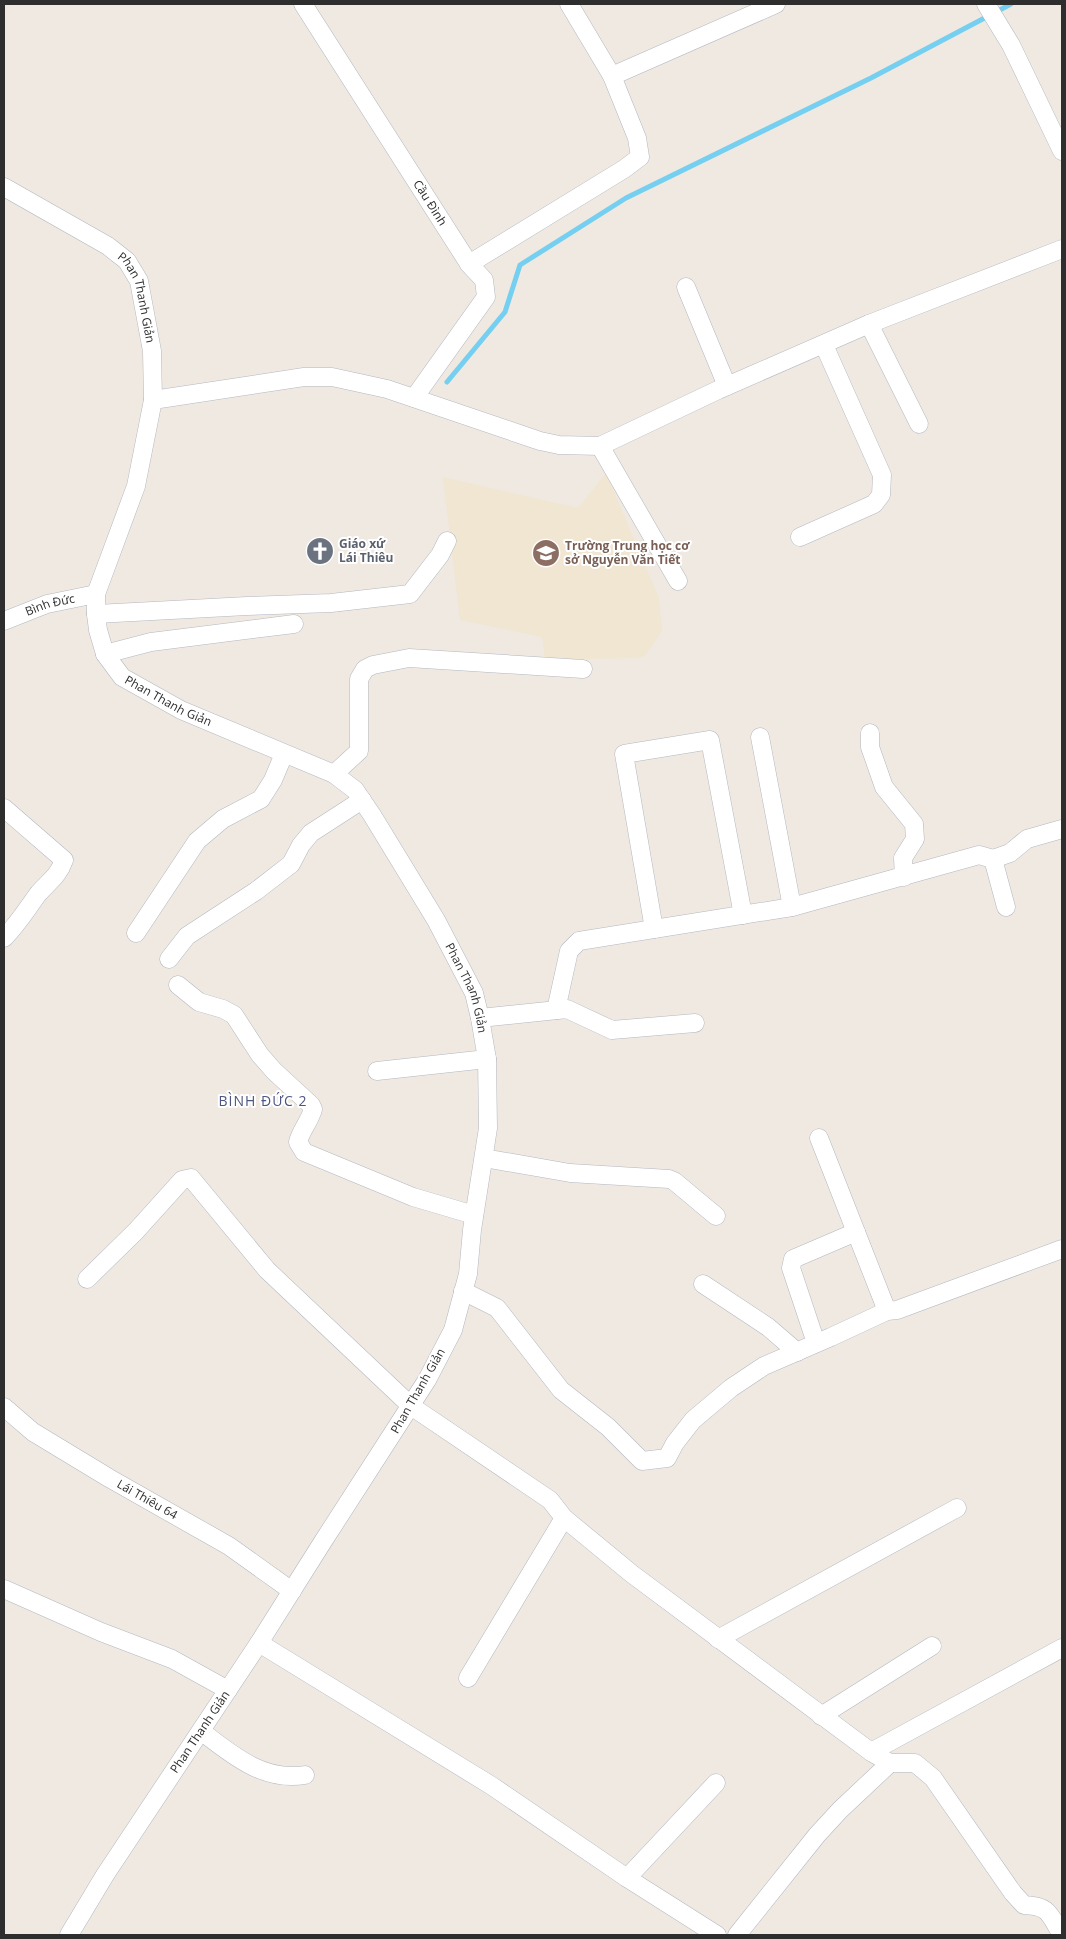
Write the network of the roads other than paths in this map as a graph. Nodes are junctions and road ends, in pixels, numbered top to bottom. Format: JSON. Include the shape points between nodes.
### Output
{"nodes":[{"id":1,"x":303,"y":4,"type":"edge"},
{"id":2,"x":569,"y":4,"type":"edge"},
{"id":3,"x":776,"y":4,"type":"edge"},
{"id":4,"x":986,"y":4,"type":"edge"},
{"id":5,"x":746,"y":10,"type":"edge"},
{"id":6,"x":612,"y":76,"type":"junction"},
{"id":7,"x":1062,"y":151,"type":"edge"},
{"id":8,"x":4,"y":187,"type":"edge"},
{"id":9,"x":1062,"y":249,"type":"edge"},
{"id":10,"x":469,"y":264,"type":"junction"},
{"id":11,"x":686,"y":287,"type":"dead end"},
{"id":12,"x":869,"y":324,"type":"junction"},
{"id":13,"x":824,"y":345,"type":"junction"},
{"id":14,"x":727,"y":386,"type":"junction"},
{"id":15,"x":414,"y":398,"type":"junction"},
{"id":16,"x":153,"y":400,"type":"junction"},
{"id":17,"x":919,"y":424,"type":"dead end"},
{"id":18,"x":600,"y":446,"type":"junction"},
{"id":19,"x":800,"y":537,"type":"dead end"},
{"id":20,"x":447,"y":541,"type":"dead end"},
{"id":21,"x":678,"y":581,"type":"dead end"},
{"id":22,"x":96,"y":594,"type":"junction"},
{"id":23,"x":96,"y":614,"type":"junction"},
{"id":24,"x":4,"y":621,"type":"edge"},
{"id":25,"x":294,"y":624,"type":"dead end"},
{"id":26,"x":105,"y":654,"type":"junction"},
{"id":27,"x":583,"y":669,"type":"dead end"},
{"id":28,"x":870,"y":733,"type":"dead end"},
{"id":29,"x":760,"y":738,"type":"dead end"},
{"id":30,"x":284,"y":754,"type":"junction"},
{"id":31,"x":334,"y":774,"type":"junction"},
{"id":32,"x":362,"y":800,"type":"junction"},
{"id":33,"x":4,"y":808,"type":"edge"},
{"id":34,"x":1062,"y":829,"type":"edge"},
{"id":35,"x":993,"y":859,"type":"junction"},
{"id":36,"x":904,"y":877,"type":"junction"},
{"id":37,"x":792,"y":907,"type":"junction"},
{"id":38,"x":1006,"y":907,"type":"dead end"},
{"id":39,"x":743,"y":915,"type":"junction"},
{"id":40,"x":654,"y":929,"type":"junction"},
{"id":41,"x":136,"y":933,"type":"dead end"},
{"id":42,"x":4,"y":938,"type":"edge"},
{"id":43,"x":169,"y":959,"type":"dead end"},
{"id":44,"x":178,"y":985,"type":"dead end"},
{"id":45,"x":556,"y":1010,"type":"junction"},
{"id":46,"x":480,"y":1018,"type":"junction"},
{"id":47,"x":695,"y":1023,"type":"dead end"},
{"id":48,"x":487,"y":1059,"type":"junction"},
{"id":49,"x":377,"y":1071,"type":"dead end"},
{"id":50,"x":819,"y":1138,"type":"dead end"},
{"id":51,"x":484,"y":1158,"type":"junction"},
{"id":52,"x":474,"y":1215,"type":"junction"},
{"id":53,"x":716,"y":1216,"type":"dead end"},
{"id":54,"x":856,"y":1232,"type":"junction"},
{"id":55,"x":1062,"y":1249,"type":"edge"},
{"id":56,"x":87,"y":1279,"type":"dead end"},
{"id":57,"x":703,"y":1284,"type":"dead end"},
{"id":58,"x":463,"y":1292,"type":"junction"},
{"id":59,"x":887,"y":1311,"type":"junction"},
{"id":60,"x":816,"y":1343,"type":"junction"},
{"id":61,"x":797,"y":1352,"type":"junction"},
{"id":62,"x":411,"y":1406,"type":"junction"},
{"id":63,"x":4,"y":1407,"type":"edge"},
{"id":64,"x":957,"y":1508,"type":"dead end"},
{"id":65,"x":564,"y":1518,"type":"junction"},
{"id":66,"x":4,"y":1589,"type":"edge"},
{"id":67,"x":292,"y":1591,"type":"junction"},
{"id":68,"x":718,"y":1639,"type":"junction"},
{"id":69,"x":259,"y":1643,"type":"junction"},
{"id":70,"x":932,"y":1646,"type":"dead end"},
{"id":71,"x":1062,"y":1648,"type":"edge"},
{"id":72,"x":468,"y":1678,"type":"dead end"},
{"id":73,"x":228,"y":1690,"type":"junction"},
{"id":74,"x":821,"y":1716,"type":"junction"},
{"id":75,"x":201,"y":1730,"type":"junction"},
{"id":76,"x":870,"y":1752,"type":"junction"},
{"id":77,"x":890,"y":1763,"type":"junction"},
{"id":78,"x":305,"y":1775,"type":"dead end"},
{"id":79,"x":716,"y":1783,"type":"dead end"},
{"id":80,"x":627,"y":1878,"type":"junction"},
{"id":81,"x":70,"y":1935,"type":"edge"},
{"id":82,"x":716,"y":1935,"type":"edge"},
{"id":83,"x":737,"y":1935,"type":"edge"},
{"id":84,"x":1062,"y":1935,"type":"edge"}],
"edges":[{"from":1,"to":10,"type":"street","name":"Cầu Đình"},
{"from":2,"to":6,"type":"street"},
{"from":3,"to":5,"type":"street"},
{"from":4,"to":7,"type":"street","via":[[1011,45]]},
{"from":5,"to":6,"type":"street"},
{"from":6,"to":10,"type":"street","via":[[640,157]]},
{"from":8,"to":16,"type":"street","name":"Phan Thanh Giản","via":[[108,246],[127,261],[139,281],[148,327]]},
{"from":9,"to":12,"type":"street"},
{"from":10,"to":15,"type":"street","name":"Cầu Đình","via":[[484,280],[486,298]]},
{"from":11,"to":14,"type":"street"},
{"from":12,"to":13,"type":"street"},
{"from":12,"to":17,"type":"street"},
{"from":13,"to":14,"type":"street"},
{"from":13,"to":19,"type":"street","via":[[882,475],[882,495],[874,504]]},
{"from":14,"to":18,"type":"street"},
{"from":15,"to":16,"type":"street","via":[[332,377],[304,377]]},
{"from":15,"to":18,"type":"street","via":[[540,441]]},
{"from":16,"to":22,"type":"street","name":"Phan Thanh Giản","via":[[136,486]]},
{"from":18,"to":21,"type":"street"},
{"from":20,"to":23,"type":"street","via":[[410,594],[331,603]]},
{"from":22,"to":23,"type":"street","name":"Phan Thanh Giản"},
{"from":22,"to":24,"type":"street","name":"Bình Đức","via":[[47,604]]},
{"from":23,"to":26,"type":"street","name":"Phan Thanh Giản"},
{"from":25,"to":26,"type":"street","via":[[151,642]]},
{"from":26,"to":30,"type":"street","name":"Phan Thanh Giản","via":[[122,677],[181,710]]},
{"from":27,"to":31,"type":"street","via":[[409,658],[373,665],[365,669],[359,679],[359,751]]},
{"from":28,"to":36,"type":"street","via":[[870,747],[884,787],[914,824],[915,839],[903,858]]},
{"from":29,"to":37,"type":"street"},
{"from":30,"to":31,"type":"street","name":"Phan Thanh Giản"},
{"from":30,"to":41,"type":"street","via":[[261,798],[223,819],[197,840]]},
{"from":31,"to":32,"type":"street","name":"Phan Thanh Giản","via":[[355,790]]},
{"from":32,"to":43,"type":"street","via":[[311,833],[291,864],[187,936]]},
{"from":32,"to":46,"type":"street","name":"Phan Thanh Giản","via":[[436,920],[474,993]]},
{"from":33,"to":42,"type":"street","via":[[64,860],[60,871]]},
{"from":34,"to":35,"type":"street","via":[[1028,839],[1010,854]]},
{"from":35,"to":36,"type":"street","via":[[979,855]]},
{"from":35,"to":38,"type":"street"},
{"from":36,"to":37,"type":"street"},
{"from":37,"to":39,"type":"street"},
{"from":39,"to":40,"type":"street"},
{"from":39,"to":40,"type":"street","via":[[710,740],[624,754]]},
{"from":40,"to":45,"type":"street","via":[[579,941],[569,951]]},
{"from":44,"to":52,"type":"street","via":[[199,1002],[234,1015],[269,1066],[311,1105],[312,1114],[298,1142],[304,1152],[413,1197]]},
{"from":45,"to":46,"type":"street"},
{"from":45,"to":47,"type":"street","via":[[566,1009],[612,1030]]},
{"from":46,"to":48,"type":"street","name":"Phan Thanh Giản"},
{"from":48,"to":49,"type":"street"},
{"from":48,"to":51,"type":"street","name":"Phan Thanh Giản","via":[[488,1128]]},
{"from":50,"to":54,"type":"street"},
{"from":51,"to":52,"type":"street","name":"Phan Thanh Giản"},
{"from":51,"to":53,"type":"street","via":[[570,1172],[669,1179]]},
{"from":52,"to":58,"type":"street","name":"Phan Thanh Giản"},
{"from":54,"to":59,"type":"street"},
{"from":54,"to":60,"type":"street","via":[[793,1259],[791,1268]]},
{"from":55,"to":59,"type":"street"},
{"from":56,"to":62,"type":"street","via":[[182,1180],[190,1178],[267,1270]]},
{"from":57,"to":61,"type":"street","via":[[768,1327]]},
{"from":58,"to":61,"type":"street","via":[[498,1308],[561,1390],[608,1427],[642,1461],[667,1458],[693,1420],[731,1388],[764,1366]]},
{"from":58,"to":62,"type":"street","name":"Phan Thanh Giản","via":[[453,1330]]},
{"from":59,"to":60,"type":"street"},
{"from":60,"to":61,"type":"street"},
{"from":62,"to":65,"type":"street","via":[[550,1500]]},
{"from":62,"to":67,"type":"street","name":"Phan Thanh Giản"},
{"from":63,"to":67,"type":"street","name":"Lái Thiêu 64","via":[[33,1432],[229,1546]]},
{"from":64,"to":68,"type":"street"},
{"from":65,"to":68,"type":"street"},
{"from":65,"to":72,"type":"street"},
{"from":66,"to":73,"type":"street","via":[[172,1659]]},
{"from":67,"to":69,"type":"street","name":"Phan Thanh Giản"},
{"from":68,"to":74,"type":"street"},
{"from":69,"to":73,"type":"street","name":"Phan Thanh Giản"},
{"from":69,"to":80,"type":"street","via":[[492,1786]]},
{"from":70,"to":74,"type":"street"},
{"from":71,"to":76,"type":"street"},
{"from":73,"to":75,"type":"street","name":"Phan Thanh Giản"},
{"from":74,"to":76,"type":"street"},
{"from":75,"to":78,"type":"street","via":[[258,1769],[284,1776]]},
{"from":75,"to":81,"type":"street","name":"Phan Thanh Giản","via":[[105,1875]]},
{"from":76,"to":77,"type":"street"},
{"from":77,"to":83,"type":"street","via":[[817,1834]]},
{"from":77,"to":84,"type":"street","via":[[915,1763],[933,1778],[1013,1893],[1024,1905],[1046,1908]]},
{"from":79,"to":80,"type":"street"},
{"from":80,"to":82,"type":"street"}]}
